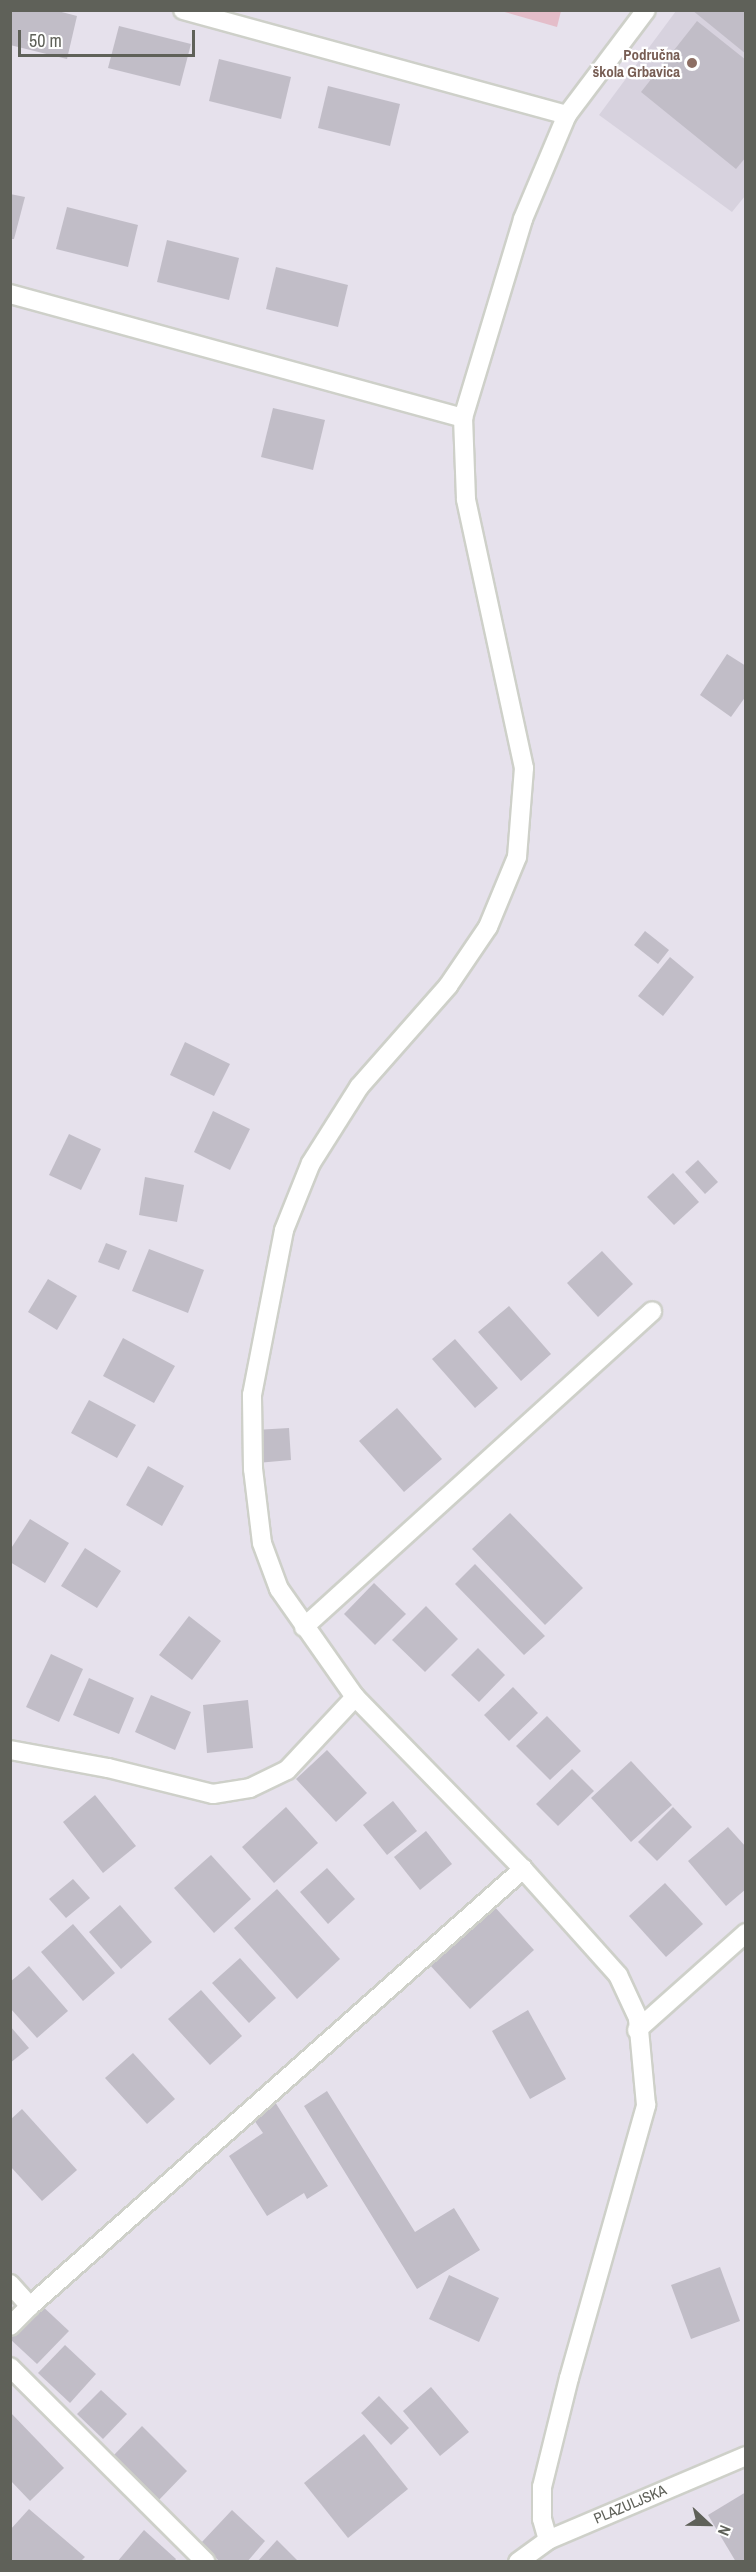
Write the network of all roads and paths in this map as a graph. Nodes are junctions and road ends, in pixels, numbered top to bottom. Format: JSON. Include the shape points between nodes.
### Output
{"nodes":[{"id":1,"x":183,"y":10,"type":"edge"},
{"id":2,"x":646,"y":10,"type":"edge"},
{"id":3,"x":567,"y":115,"type":"junction"},
{"id":4,"x":10,"y":294,"type":"edge"},
{"id":5,"x":463,"y":417,"type":"junction"},
{"id":6,"x":652,"y":1311,"type":"dead end"},
{"id":7,"x":304,"y":1627,"type":"junction"},
{"id":8,"x":355,"y":1697,"type":"junction"},
{"id":9,"x":10,"y":1750,"type":"edge"},
{"id":10,"x":524,"y":1869,"type":"junction"},
{"id":11,"x":746,"y":1933,"type":"edge"},
{"id":12,"x":638,"y":2030,"type":"junction"},
{"id":13,"x":10,"y":2284,"type":"edge"},
{"id":14,"x":30,"y":2306,"type":"junction"},
{"id":15,"x":10,"y":2326,"type":"edge"},
{"id":16,"x":10,"y":2367,"type":"edge"},
{"id":17,"x":746,"y":2456,"type":"edge"},
{"id":18,"x":548,"y":2540,"type":"junction"},
{"id":19,"x":206,"y":2562,"type":"edge"},
{"id":20,"x":518,"y":2562,"type":"edge"}],
"edges":[{"from":1,"to":3,"type":"street"},
{"from":2,"to":3,"type":"street"},
{"from":3,"to":5,"type":"street","via":[[520,229]]},
{"from":4,"to":5,"type":"street"},
{"from":5,"to":7,"type":"street","via":[[466,499],[524,768],[517,857],[488,927],[448,986],[359,1087],[311,1163],[284,1230],[252,1395],[253,1469],[262,1543],[279,1589]]},
{"from":6,"to":7,"type":"street"},
{"from":7,"to":8,"type":"street"},
{"from":8,"to":9,"type":"street","via":[[287,1770],[250,1788],[213,1794],[108,1768]]},
{"from":8,"to":10,"type":"street"},
{"from":10,"to":12,"type":"street","via":[[618,1975],[638,2018]]},
{"from":10,"to":14,"type":"street"},
{"from":11,"to":12,"type":"street"},
{"from":12,"to":18,"type":"street","via":[[646,2105],[568,2378],[543,2487],[542,2519]]},
{"from":13,"to":14,"type":"street"},
{"from":14,"to":15,"type":"street"},
{"from":16,"to":19,"type":"street"},
{"from":17,"to":18,"type":"street","name":"PLAZULJSKA"},
{"from":18,"to":20,"type":"street","name":"PLAZULJSKA"}]}
